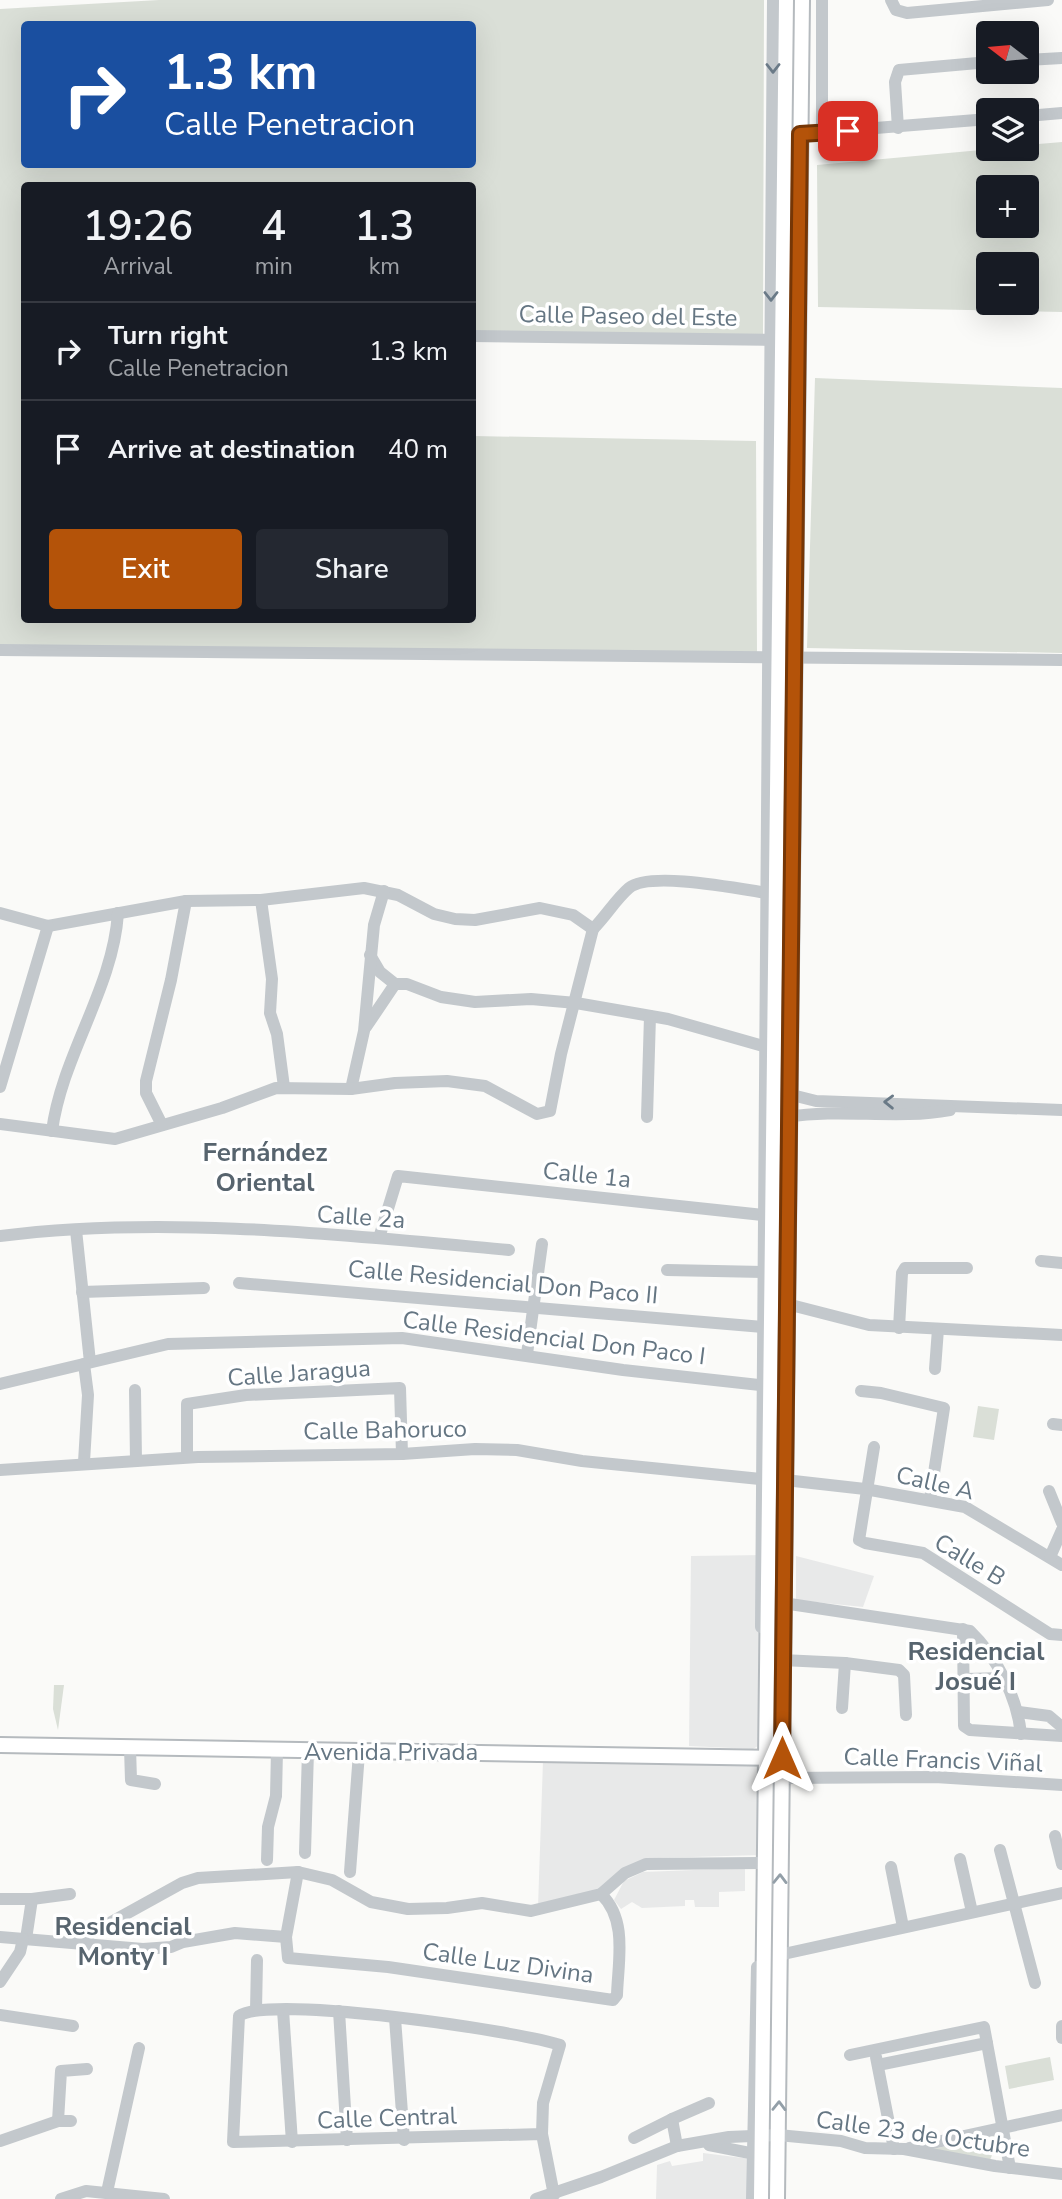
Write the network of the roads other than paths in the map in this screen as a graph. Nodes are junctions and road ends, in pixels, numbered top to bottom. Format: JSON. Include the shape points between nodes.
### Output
{"nodes":[{"id":1,"x":773,"y":0,"type":"edge"},
{"id":2,"x":786,"y":0,"type":"edge"},
{"id":3,"x":802,"y":0,"type":"edge"},
{"id":4,"x":822,"y":0,"type":"edge"},
{"id":5,"x":1048,"y":0,"type":"edge"},
{"id":6,"x":894,"y":5,"type":"edge"},
{"id":7,"x":1062,"y":58,"type":"edge"},
{"id":8,"x":1040,"y":59,"type":"edge"},
{"id":9,"x":976,"y":63,"type":"edge"},
{"id":10,"x":1062,"y":113,"type":"edge"},
{"id":11,"x":1039,"y":115,"type":"edge"},
{"id":12,"x":976,"y":121,"type":"edge"},
{"id":13,"x":898,"y":128,"type":"junction"},
{"id":14,"x":822,"y":132,"type":"junction"},
{"id":15,"x":800,"y":134,"type":"junction"},
{"id":16,"x":476,"y":336,"type":"edge"},
{"id":17,"x":776,"y":340,"type":"junction"},
{"id":18,"x":0,"y":650,"type":"edge"},
{"id":19,"x":793,"y":659,"type":"junction"},
{"id":20,"x":774,"y":660,"type":"junction"},
{"id":21,"x":1062,"y":660,"type":"edge"},
{"id":22,"x":384,"y":891,"type":"junction"},
{"id":23,"x":772,"y":894,"type":"junction"},
{"id":24,"x":261,"y":900,"type":"junction"},
{"id":25,"x":186,"y":901,"type":"junction"},
{"id":26,"x":0,"y":913,"type":"edge"},
{"id":27,"x":118,"y":913,"type":"junction"},
{"id":28,"x":48,"y":926,"type":"junction"},
{"id":29,"x":593,"y":929,"type":"junction"},
{"id":30,"x":370,"y":955,"type":"junction"},
{"id":31,"x":395,"y":984,"type":"junction"},
{"id":32,"x":576,"y":1003,"type":"junction"},
{"id":33,"x":650,"y":1016,"type":"junction"},
{"id":34,"x":364,"y":1031,"type":"junction"},
{"id":35,"x":770,"y":1048,"type":"junction"},
{"id":36,"x":0,"y":1087,"type":"edge"},
{"id":37,"x":284,"y":1087,"type":"junction"},
{"id":38,"x":351,"y":1089,"type":"junction"},
{"id":39,"x":788,"y":1094,"type":"junction"},
{"id":40,"x":926,"y":1108,"type":"junction"},
{"id":41,"x":1062,"y":1110,"type":"edge"},
{"id":42,"x":788,"y":1117,"type":"junction"},
{"id":43,"x":647,"y":1118,"type":"dead end"},
{"id":44,"x":0,"y":1124,"type":"edge"},
{"id":45,"x":162,"y":1125,"type":"junction"},
{"id":46,"x":52,"y":1131,"type":"junction"},
{"id":47,"x":768,"y":1216,"type":"junction"},
{"id":48,"x":76,"y":1230,"type":"junction"},
{"id":49,"x":0,"y":1236,"type":"edge"},
{"id":50,"x":379,"y":1238,"type":"junction"},
{"id":51,"x":542,"y":1244,"type":"dead end"},
{"id":52,"x":509,"y":1250,"type":"dead end"},
{"id":53,"x":1041,"y":1261,"type":"dead end"},
{"id":54,"x":1062,"y":1263,"type":"edge"},
{"id":55,"x":967,"y":1268,"type":"dead end"},
{"id":56,"x":667,"y":1270,"type":"dead end"},
{"id":57,"x":763,"y":1272,"type":"junction"},
{"id":58,"x":239,"y":1283,"type":"dead end"},
{"id":59,"x":204,"y":1288,"type":"dead end"},
{"id":60,"x":82,"y":1293,"type":"junction"},
{"id":61,"x":787,"y":1304,"type":"junction"},
{"id":62,"x":533,"y":1306,"type":"junction"},
{"id":63,"x":763,"y":1327,"type":"junction"},
{"id":64,"x":899,"y":1328,"type":"junction"},
{"id":65,"x":938,"y":1329,"type":"junction"},
{"id":66,"x":1062,"y":1335,"type":"edge"},
{"id":67,"x":527,"y":1354,"type":"junction"},
{"id":68,"x":87,"y":1363,"type":"junction"},
{"id":69,"x":935,"y":1370,"type":"dead end"},
{"id":70,"x":0,"y":1384,"type":"edge"},
{"id":71,"x":766,"y":1386,"type":"junction"},
{"id":72,"x":135,"y":1390,"type":"dead end"},
{"id":73,"x":861,"y":1391,"type":"dead end"},
{"id":74,"x":874,"y":1447,"type":"dead end"},
{"id":75,"x":402,"y":1454,"type":"junction"},
{"id":76,"x":187,"y":1457,"type":"junction"},
{"id":77,"x":136,"y":1461,"type":"junction"},
{"id":78,"x":84,"y":1462,"type":"junction"},
{"id":79,"x":0,"y":1470,"type":"edge"},
{"id":80,"x":766,"y":1480,"type":"junction"},
{"id":81,"x":785,"y":1480,"type":"junction"},
{"id":82,"x":865,"y":1489,"type":"junction"},
{"id":83,"x":1049,"y":1491,"type":"dead end"},
{"id":84,"x":930,"y":1499,"type":"junction"},
{"id":85,"x":1062,"y":1523,"type":"edge"},
{"id":86,"x":1062,"y":1530,"type":"edge"},
{"id":87,"x":1050,"y":1557,"type":"junction"},
{"id":88,"x":1062,"y":1565,"type":"edge"},
{"id":89,"x":783,"y":1603,"type":"junction"},
{"id":90,"x":963,"y":1629,"type":"junction"},
{"id":91,"x":1062,"y":1636,"type":"edge"},
{"id":92,"x":782,"y":1660,"type":"junction"},
{"id":93,"x":845,"y":1663,"type":"junction"},
{"id":94,"x":1003,"y":1678,"type":"junction"},
{"id":95,"x":966,"y":1679,"type":"junction"},
{"id":96,"x":842,"y":1708,"type":"dead end"},
{"id":97,"x":1019,"y":1712,"type":"junction"},
{"id":98,"x":906,"y":1715,"type":"dead end"},
{"id":99,"x":1062,"y":1727,"type":"edge"},
{"id":100,"x":1021,"y":1734,"type":"junction"},
{"id":101,"x":1062,"y":1736,"type":"edge"},
{"id":102,"x":0,"y":1745,"type":"edge"},
{"id":103,"x":130,"y":1748,"type":"junction"},
{"id":104,"x":276,"y":1751,"type":"junction"},
{"id":105,"x":308,"y":1751,"type":"junction"},
{"id":106,"x":359,"y":1753,"type":"junction"},
{"id":107,"x":770,"y":1757,"type":"junction"},
{"id":108,"x":781,"y":1778,"type":"junction"},
{"id":109,"x":155,"y":1784,"type":"dead end"},
{"id":110,"x":1062,"y":1785,"type":"edge"},
{"id":111,"x":1055,"y":1836,"type":"dead end"},
{"id":112,"x":1000,"y":1850,"type":"dead end"},
{"id":113,"x":305,"y":1853,"type":"dead end"},
{"id":114,"x":960,"y":1859,"type":"dead end"},
{"id":115,"x":267,"y":1860,"type":"dead end"},
{"id":116,"x":760,"y":1863,"type":"junction"},
{"id":117,"x":1062,"y":1864,"type":"edge"},
{"id":118,"x":891,"y":1867,"type":"dead end"},
{"id":119,"x":298,"y":1872,"type":"junction"},
{"id":120,"x":350,"y":1872,"type":"dead end"},
{"id":121,"x":1062,"y":1893,"type":"edge"},
{"id":122,"x":70,"y":1894,"type":"dead end"},
{"id":123,"x":601,"y":1894,"type":"junction"},
{"id":124,"x":0,"y":1899,"type":"edge"},
{"id":125,"x":32,"y":1899,"type":"junction"},
{"id":126,"x":1014,"y":1902,"type":"junction"},
{"id":127,"x":972,"y":1912,"type":"junction"},
{"id":128,"x":903,"y":1927,"type":"junction"},
{"id":129,"x":0,"y":1937,"type":"edge"},
{"id":130,"x":286,"y":1937,"type":"junction"},
{"id":131,"x":24,"y":1939,"type":"junction"},
{"id":132,"x":77,"y":1941,"type":"junction"},
{"id":133,"x":779,"y":1955,"type":"junction"},
{"id":134,"x":257,"y":1960,"type":"dead end"},
{"id":135,"x":0,"y":1982,"type":"edge"},
{"id":136,"x":1035,"y":1983,"type":"dead end"},
{"id":137,"x":256,"y":2010,"type":"junction"},
{"id":138,"x":283,"y":2010,"type":"junction"},
{"id":139,"x":339,"y":2011,"type":"junction"},
{"id":140,"x":0,"y":2015,"type":"edge"},
{"id":141,"x":396,"y":2018,"type":"junction"},
{"id":142,"x":73,"y":2026,"type":"dead end"},
{"id":143,"x":1062,"y":2026,"type":"edge"},
{"id":144,"x":1062,"y":2038,"type":"edge"},
{"id":145,"x":987,"y":2043,"type":"junction"},
{"id":146,"x":139,"y":2048,"type":"dead end"},
{"id":147,"x":875,"y":2050,"type":"junction"},
{"id":148,"x":850,"y":2055,"type":"dead end"},
{"id":149,"x":878,"y":2065,"type":"junction"},
{"id":150,"x":87,"y":2069,"type":"dead end"},
{"id":151,"x":709,"y":2103,"type":"dead end"},
{"id":152,"x":1062,"y":2115,"type":"edge"},
{"id":153,"x":673,"y":2119,"type":"junction"},
{"id":154,"x":542,"y":2134,"type":"junction"},
{"id":155,"x":1005,"y":2134,"type":"junction"},
{"id":156,"x":778,"y":2135,"type":"junction"},
{"id":157,"x":758,"y":2136,"type":"junction"},
{"id":158,"x":634,"y":2138,"type":"dead end"},
{"id":159,"x":347,"y":2140,"type":"junction"},
{"id":160,"x":404,"y":2140,"type":"junction"},
{"id":161,"x":0,"y":2141,"type":"edge"},
{"id":162,"x":292,"y":2142,"type":"junction"},
{"id":163,"x":702,"y":2144,"type":"junction"},
{"id":164,"x":677,"y":2146,"type":"junction"},
{"id":165,"x":899,"y":2149,"type":"junction"},
{"id":166,"x":758,"y":2154,"type":"junction"},
{"id":167,"x":778,"y":2158,"type":"junction"},
{"id":168,"x":995,"y":2166,"type":"junction"},
{"id":169,"x":1010,"y":2168,"type":"junction"},
{"id":170,"x":1062,"y":2174,"type":"edge"},
{"id":171,"x":107,"y":2192,"type":"junction"},
{"id":172,"x":554,"y":2195,"type":"junction"},
{"id":173,"x":61,"y":2199,"type":"edge"},
{"id":174,"x":164,"y":2199,"type":"edge"},
{"id":175,"x":536,"y":2199,"type":"edge"},
{"id":176,"x":752,"y":2199,"type":"edge"},
{"id":177,"x":761,"y":2199,"type":"edge"},
{"id":178,"x":776,"y":2199,"type":"edge"}],
"edges":[{"from":1,"to":17,"type":"street","one_way":true},
{"from":2,"to":17,"type":"main road"},
{"from":3,"to":15,"type":"main road"},
{"from":4,"to":14,"type":"street"},
{"from":5,"to":6,"type":"street","via":[[907,13]]},
{"from":7,"to":8,"type":"street"},
{"from":9,"to":13,"type":"street","via":[[898,70]]},
{"from":10,"to":11,"type":"street"},
{"from":12,"to":13,"type":"street"},
{"from":13,"to":14,"type":"street"},
{"from":14,"to":15,"type":"street"},
{"from":15,"to":19,"type":"main road"},
{"from":16,"to":17,"type":"street","name":"Calle Paseo del Este"},
{"from":17,"to":20,"type":"main road"},
{"from":18,"to":20,"type":"street"},
{"from":19,"to":20,"type":"street"},
{"from":19,"to":21,"type":"street"},
{"from":19,"to":39,"type":"main road"},
{"from":20,"to":23,"type":"main road"},
{"from":22,"to":24,"type":"street","via":[[364,888]]},
{"from":22,"to":29,"type":"street","via":[[455,919],[475,920],[540,908],[573,915]]},
{"from":22,"to":30,"type":"street"},
{"from":23,"to":29,"type":"street","via":[[643,880],[629,888]]},
{"from":23,"to":35,"type":"main road"},
{"from":24,"to":25,"type":"street"},
{"from":24,"to":37,"type":"street","via":[[272,979],[270,1013]]},
{"from":25,"to":27,"type":"street"},
{"from":25,"to":45,"type":"street","via":[[145,1081]]},
{"from":26,"to":28,"type":"street"},
{"from":27,"to":28,"type":"street"},
{"from":27,"to":46,"type":"street","via":[[115,943],[66,1071]]},
{"from":28,"to":36,"type":"street"},
{"from":29,"to":32,"type":"street"},
{"from":30,"to":31,"type":"street","via":[[380,972]]},
{"from":30,"to":34,"type":"street"},
{"from":31,"to":32,"type":"street","via":[[475,1002],[531,999]]},
{"from":31,"to":34,"type":"street"},
{"from":32,"to":33,"type":"street"},
{"from":32,"to":38,"type":"street","via":[[550,1111],[537,1114],[485,1086],[447,1081]]},
{"from":33,"to":35,"type":"street"},
{"from":33,"to":43,"type":"street"},
{"from":34,"to":38,"type":"street"},
{"from":35,"to":47,"type":"main road"},
{"from":37,"to":38,"type":"street"},
{"from":37,"to":45,"type":"street"},
{"from":40,"to":39,"type":"street","one_way":true,"via":[[816,1101]]},
{"from":39,"to":42,"type":"main road"},
{"from":40,"to":41,"type":"street"},
{"from":40,"to":42,"type":"street"},
{"from":42,"to":61,"type":"main road"},
{"from":44,"to":46,"type":"street"},
{"from":45,"to":46,"type":"street","via":[[110,1139]]},
{"from":47,"to":50,"type":"street","name":"Calle 1a","via":[[398,1176]]},
{"from":47,"to":57,"type":"street"},
{"from":47,"to":71,"type":"main road"},
{"from":48,"to":49,"type":"street","name":"Calle 2a"},
{"from":48,"to":50,"type":"street","name":"Calle 2a","via":[[143,1227]]},
{"from":48,"to":60,"type":"street"},
{"from":50,"to":52,"type":"street","name":"Calle 2a"},
{"from":51,"to":62,"type":"street"},
{"from":53,"to":54,"type":"street"},
{"from":55,"to":64,"type":"street","via":[[905,1268]]},
{"from":56,"to":57,"type":"street"},
{"from":57,"to":63,"type":"street"},
{"from":58,"to":62,"type":"street","name":"Calle Residencial Don Paco II"},
{"from":59,"to":60,"type":"street"},
{"from":60,"to":68,"type":"street"},
{"from":61,"to":64,"type":"street"},
{"from":61,"to":81,"type":"main road"},
{"from":62,"to":63,"type":"street","name":"Calle Residencial Don Paco II"},
{"from":62,"to":67,"type":"street"},
{"from":63,"to":71,"type":"street"},
{"from":64,"to":65,"type":"street"},
{"from":65,"to":66,"type":"street"},
{"from":65,"to":69,"type":"street"},
{"from":67,"to":68,"type":"street","name":"Calle Residencial Don Paco I","via":[[388,1338],[168,1344]]},
{"from":67,"to":71,"type":"street","name":"Calle Residencial Don Paco I"},
{"from":68,"to":70,"type":"street","name":"Calle Residencial Don Paco I"},
{"from":68,"to":78,"type":"street"},
{"from":71,"to":80,"type":"main road"},
{"from":72,"to":77,"type":"street"},
{"from":73,"to":84,"type":"street","via":[[944,1408]]},
{"from":74,"to":82,"type":"street","name":"Calle B"},
{"from":75,"to":76,"type":"street","name":"Calle Bahoruco"},
{"from":75,"to":76,"type":"street","name":"Calle Jaragua","via":[[400,1388],[246,1395],[187,1404]]},
{"from":75,"to":80,"type":"street","name":"Calle Bahoruco","via":[[517,1450]]},
{"from":76,"to":77,"type":"street","name":"Calle Bahoruco"},
{"from":77,"to":78,"type":"street","name":"Calle Bahoruco"},
{"from":78,"to":79,"type":"street","name":"Calle Bahoruco"},
{"from":80,"to":107,"type":"main road"},
{"from":81,"to":82,"type":"street","name":"Calle A"},
{"from":81,"to":89,"type":"main road"},
{"from":82,"to":84,"type":"street","name":"Calle A"},
{"from":82,"to":91,"type":"street","name":"Calle B","via":[[859,1539],[923,1553],[1050,1634]]},
{"from":83,"to":85,"type":"street"},
{"from":84,"to":87,"type":"street","name":"Calle A","via":[[965,1507]]},
{"from":86,"to":87,"type":"street"},
{"from":87,"to":88,"type":"street","name":"Calle A"},
{"from":89,"to":90,"type":"street"},
{"from":89,"to":92,"type":"main road"},
{"from":90,"to":94,"type":"street","via":[[973,1633]]},
{"from":90,"to":95,"type":"street"},
{"from":92,"to":93,"type":"street"},
{"from":92,"to":107,"type":"main road"},
{"from":93,"to":96,"type":"street"},
{"from":93,"to":98,"type":"street","via":[[902,1671]]},
{"from":94,"to":95,"type":"street"},
{"from":94,"to":97,"type":"street"},
{"from":95,"to":100,"type":"street","via":[[967,1729]]},
{"from":97,"to":99,"type":"street","via":[[1049,1716]]},
{"from":97,"to":100,"type":"street"},
{"from":100,"to":101,"type":"street"},
{"from":102,"to":103,"type":"main road","name":"Avenida Privada"},
{"from":103,"to":104,"type":"main road","name":"Avenida Privada"},
{"from":103,"to":109,"type":"street","via":[[131,1780]]},
{"from":104,"to":105,"type":"main road","name":"Avenida Privada"},
{"from":104,"to":115,"type":"street","via":[[276,1796],[268,1827]]},
{"from":105,"to":106,"type":"main road","name":"Avenida Privada"},
{"from":105,"to":113,"type":"street"},
{"from":106,"to":107,"type":"main road","name":"Avenida Privada"},
{"from":106,"to":120,"type":"street"},
{"from":107,"to":108,"type":"main road"},
{"from":107,"to":116,"type":"street"},
{"from":107,"to":157,"type":"main road"},
{"from":108,"to":110,"type":"street","name":"Calle Francis Viñal","via":[[935,1777]]},
{"from":133,"to":108,"type":"main road","one_way":true},
{"from":111,"to":117,"type":"street"},
{"from":112,"to":126,"type":"street"},
{"from":114,"to":127,"type":"street"},
{"from":116,"to":123,"type":"street","via":[[646,1864],[625,1873]]},
{"from":116,"to":157,"type":"street"},
{"from":118,"to":128,"type":"street"},
{"from":119,"to":123,"type":"street","via":[[332,1880],[371,1902],[408,1909],[482,1903],[531,1911]]},
{"from":119,"to":130,"type":"street"},
{"from":119,"to":132,"type":"street","via":[[190,1880]]},
{"from":121,"to":126,"type":"street"},
{"from":122,"to":125,"type":"street"},
{"from":123,"to":130,"type":"street","name":"Calle Luz Divina","via":[[619,1922],[617,1995],[613,2000],[285,1955]]},
{"from":124,"to":125,"type":"street"},
{"from":125,"to":131,"type":"street"},
{"from":126,"to":127,"type":"street"},
{"from":126,"to":136,"type":"street"},
{"from":127,"to":128,"type":"street"},
{"from":128,"to":133,"type":"street"},
{"from":129,"to":131,"type":"street"},
{"from":130,"to":132,"type":"street","via":[[235,1933],[143,1949]]},
{"from":131,"to":132,"type":"street"},
{"from":131,"to":135,"type":"street"},
{"from":156,"to":133,"type":"main road","one_way":true},
{"from":134,"to":137,"type":"street"},
{"from":137,"to":138,"type":"street"},
{"from":137,"to":162,"type":"street","name":"Calle Central","via":[[242,2013],[238,2023],[233,2142]]},
{"from":138,"to":139,"type":"street"},
{"from":138,"to":162,"type":"street"},
{"from":139,"to":141,"type":"street"},
{"from":139,"to":159,"type":"street"},
{"from":140,"to":142,"type":"street"},
{"from":141,"to":154,"type":"street","via":[[560,2045],[543,2103]]},
{"from":141,"to":160,"type":"street"},
{"from":143,"to":144,"type":"street"},
{"from":145,"to":147,"type":"street","via":[[984,2027]]},
{"from":145,"to":149,"type":"street"},
{"from":145,"to":155,"type":"street"},
{"from":146,"to":171,"type":"street"},
{"from":147,"to":148,"type":"street"},
{"from":147,"to":149,"type":"street"},
{"from":149,"to":165,"type":"street"},
{"from":150,"to":161,"type":"street","via":[[61,2071],[65,2121]]},
{"from":151,"to":153,"type":"street"},
{"from":152,"to":155,"type":"street"},
{"from":153,"to":158,"type":"street"},
{"from":153,"to":164,"type":"street"},
{"from":154,"to":160,"type":"street","name":"Calle Central"},
{"from":154,"to":172,"type":"street"},
{"from":155,"to":165,"type":"street"},
{"from":155,"to":168,"type":"street"},
{"from":155,"to":169,"type":"street"},
{"from":156,"to":157,"type":"street","name":"Calle 23 de Octubre"},
{"from":156,"to":165,"type":"street","name":"Calle 23 de Octubre"},
{"from":156,"to":167,"type":"main road"},
{"from":157,"to":163,"type":"street","name":"Calle 23 de Octubre"},
{"from":157,"to":166,"type":"main road"},
{"from":159,"to":160,"type":"street","name":"Calle Central"},
{"from":159,"to":162,"type":"street","name":"Calle Central"},
{"from":163,"to":164,"type":"street"},
{"from":163,"to":166,"type":"street"},
{"from":164,"to":172,"type":"street"},
{"from":165,"to":168,"type":"street","name":"Calle 23 de Octubre"},
{"from":166,"to":167,"type":"street"},
{"from":166,"to":176,"type":"street"},
{"from":166,"to":177,"type":"main road"},
{"from":167,"to":178,"type":"main road"},
{"from":168,"to":169,"type":"street","name":"Calle 23 de Octubre"},
{"from":169,"to":170,"type":"street","name":"Calle 23 de Octubre"},
{"from":171,"to":173,"type":"street","via":[[86,2191]]},
{"from":171,"to":174,"type":"street"},
{"from":172,"to":175,"type":"street"}]}
